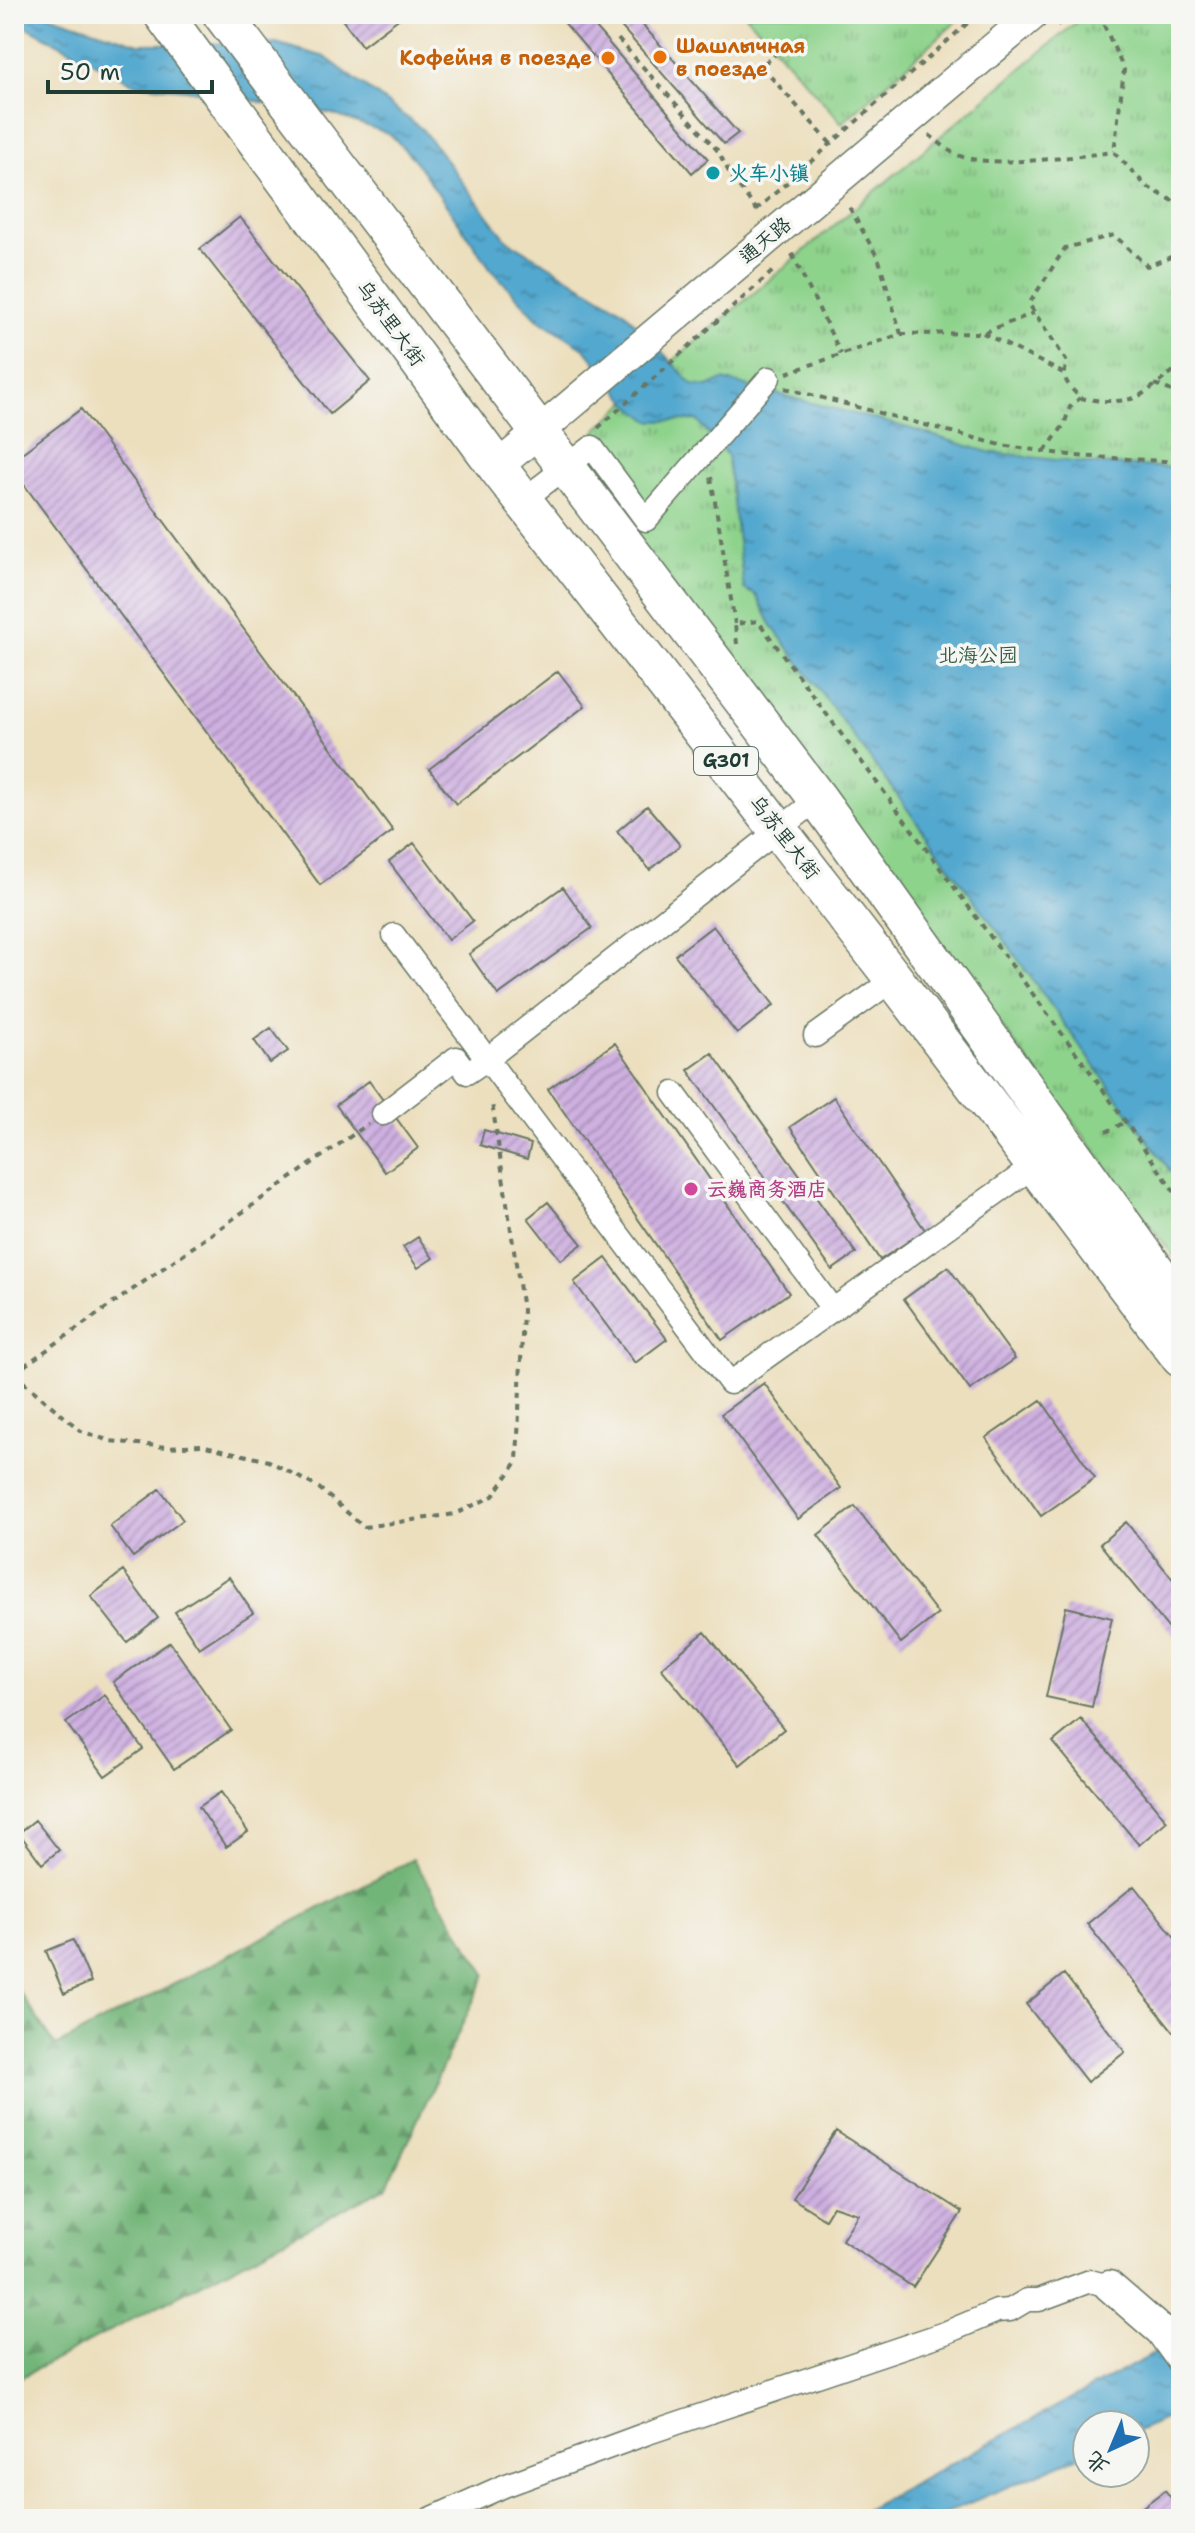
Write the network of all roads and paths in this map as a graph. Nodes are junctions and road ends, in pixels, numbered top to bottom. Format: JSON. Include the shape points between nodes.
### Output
{"nodes":[{"id":1,"x":163,"y":14,"type":"edge"},
{"id":2,"x":978,"y":14,"type":"edge"},
{"id":3,"x":1034,"y":14,"type":"edge"},
{"id":4,"x":1099,"y":14,"type":"edge"},
{"id":5,"x":226,"y":20,"type":"edge"},
{"id":6,"x":618,"y":39,"type":"dead end"},
{"id":7,"x":778,"y":52,"type":"dead end"},
{"id":8,"x":929,"y":135,"type":"dead end"},
{"id":9,"x":831,"y":144,"type":"junction"},
{"id":10,"x":1114,"y":152,"type":"junction"},
{"id":11,"x":848,"y":205,"type":"dead end"},
{"id":12,"x":1181,"y":205,"type":"edge"},
{"id":13,"x":1181,"y":224,"type":"edge"},
{"id":14,"x":1034,"y":313,"type":"junction"},
{"id":15,"x":983,"y":333,"type":"junction"},
{"id":16,"x":901,"y":334,"type":"junction"},
{"id":17,"x":841,"y":354,"type":"junction"},
{"id":18,"x":1181,"y":366,"type":"edge"},
{"id":19,"x":1063,"y":373,"type":"junction"},
{"id":20,"x":769,"y":378,"type":"junction"},
{"id":21,"x":1155,"y":384,"type":"junction"},
{"id":22,"x":1181,"y":395,"type":"edge"},
{"id":23,"x":1080,"y":398,"type":"junction"},
{"id":24,"x":540,"y":432,"type":"junction"},
{"id":25,"x":707,"y":450,"type":"junction"},
{"id":26,"x":1045,"y":451,"type":"junction"},
{"id":27,"x":577,"y":452,"type":"junction"},
{"id":28,"x":1181,"y":462,"type":"edge"},
{"id":29,"x":497,"y":467,"type":"junction"},
{"id":30,"x":523,"y":500,"type":"junction"},
{"id":31,"x":735,"y":624,"type":"junction"},
{"id":32,"x":738,"y":648,"type":"dead end"},
{"id":33,"x":818,"y":799,"type":"junction"},
{"id":34,"x":779,"y":830,"type":"junction"},
{"id":35,"x":394,"y":935,"type":"dead end"},
{"id":36,"x":894,"y":979,"type":"junction"},
{"id":37,"x":815,"y":1036,"type":"dead end"},
{"id":38,"x":486,"y":1060,"type":"junction"},
{"id":39,"x":674,"y":1093,"type":"dead end"},
{"id":40,"x":492,"y":1103,"type":"dead end"},
{"id":41,"x":383,"y":1114,"type":"joint"},
{"id":42,"x":1125,"y":1122,"type":"junction"},
{"id":43,"x":1106,"y":1132,"type":"dead end"},
{"id":44,"x":1050,"y":1154,"type":"junction"},
{"id":45,"x":1181,"y":1201,"type":"edge"},
{"id":46,"x":1181,"y":1306,"type":"edge"},
{"id":47,"x":833,"y":1310,"type":"junction"},
{"id":48,"x":1181,"y":1358,"type":"edge"},
{"id":49,"x":14,"y":1374,"type":"edge"},
{"id":50,"x":1109,"y":2286,"type":"joint"},
{"id":51,"x":1181,"y":2359,"type":"edge"},
{"id":52,"x":430,"y":2519,"type":"edge"}],
"edges":[{"from":1,"to":29,"type":"highway","name":"乌苏里大街","number":"G301"},
{"from":2,"to":9,"type":"path"},
{"from":3,"to":24,"type":"main road","name":"通天路"},
{"from":4,"to":10,"type":"path","via":[[1124,70]]},
{"from":5,"to":24,"type":"highway","name":"乌苏里大街","number":"G301"},
{"from":6,"to":9,"type":"path","via":[[718,151],[756,210]]},
{"from":7,"to":9,"type":"path","via":[[761,66]]},
{"from":8,"to":10,"type":"path","via":[[957,155],[992,161]]},
{"from":10,"to":12,"type":"path","via":[[1147,187]]},
{"from":11,"to":16,"type":"path","via":[[879,260]]},
{"from":13,"to":14,"type":"path","via":[[1176,255],[1147,266],[1114,235],[1065,248],[1029,304]]},
{"from":14,"to":15,"type":"path"},
{"from":14,"to":19,"type":"path","via":[[1067,362]]},
{"from":15,"to":16,"type":"path"},
{"from":15,"to":19,"type":"path"},
{"from":16,"to":17,"type":"path"},
{"from":17,"to":20,"type":"path"},
{"from":17,"to":27,"type":"path","via":[[793,253]]},
{"from":18,"to":21,"type":"path"},
{"from":19,"to":23,"type":"path"},
{"from":20,"to":25,"type":"street"},
{"from":20,"to":26,"type":"path","via":[[789,391],[1001,445]]},
{"from":21,"to":22,"type":"path"},
{"from":21,"to":23,"type":"path","via":[[1142,396],[1107,402]]},
{"from":23,"to":26,"type":"path"},
{"from":24,"to":27,"type":"highway","name":"乌苏里大街","number":"G301"},
{"from":24,"to":29,"type":"main road","name":"通天路"},
{"from":25,"to":27,"type":"street","via":[[646,520],[592,447]]},
{"from":25,"to":31,"type":"path"},
{"from":26,"to":28,"type":"path"},
{"from":27,"to":30,"type":"street"},
{"from":27,"to":33,"type":"highway","name":"乌苏里大街","number":"G301"},
{"from":29,"to":30,"type":"highway","name":"乌苏里大街","number":"G301"},
{"from":30,"to":34,"type":"highway","name":"乌苏里大街","number":"G301"},
{"from":31,"to":32,"type":"path"},
{"from":31,"to":42,"type":"path","via":[[758,621]]},
{"from":33,"to":34,"type":"street"},
{"from":33,"to":44,"type":"highway","name":"乌苏里大街","number":"G301"},
{"from":34,"to":36,"type":"highway","name":"乌苏里大街","number":"G301"},
{"from":34,"to":38,"type":"street"},
{"from":35,"to":38,"type":"street"},
{"from":36,"to":37,"type":"street"},
{"from":36,"to":44,"type":"highway","name":"乌苏里大街","number":"G301"},
{"from":38,"to":41,"type":"street","via":[[467,1073],[456,1058]]},
{"from":38,"to":47,"type":"street","via":[[730,1383]]},
{"from":39,"to":47,"type":"street"},
{"from":40,"to":49,"type":"path","via":[[523,1310],[517,1462],[493,1496],[455,1514],[364,1527],[319,1488],[269,1461],[201,1445],[110,1441],[81,1431]]},
{"from":41,"to":49,"type":"path"},
{"from":42,"to":43,"type":"path"},
{"from":42,"to":45,"type":"path"},
{"from":44,"to":46,"type":"highway","name":"乌苏里大街","number":"G301"},
{"from":44,"to":47,"type":"street"},
{"from":44,"to":48,"type":"highway","name":"乌苏里大街","number":"G301"},
{"from":50,"to":51,"type":"main road","via":[[1161,2331]]},
{"from":50,"to":52,"type":"street","via":[[1090,2281],[1027,2300],[648,2433]]}]}
